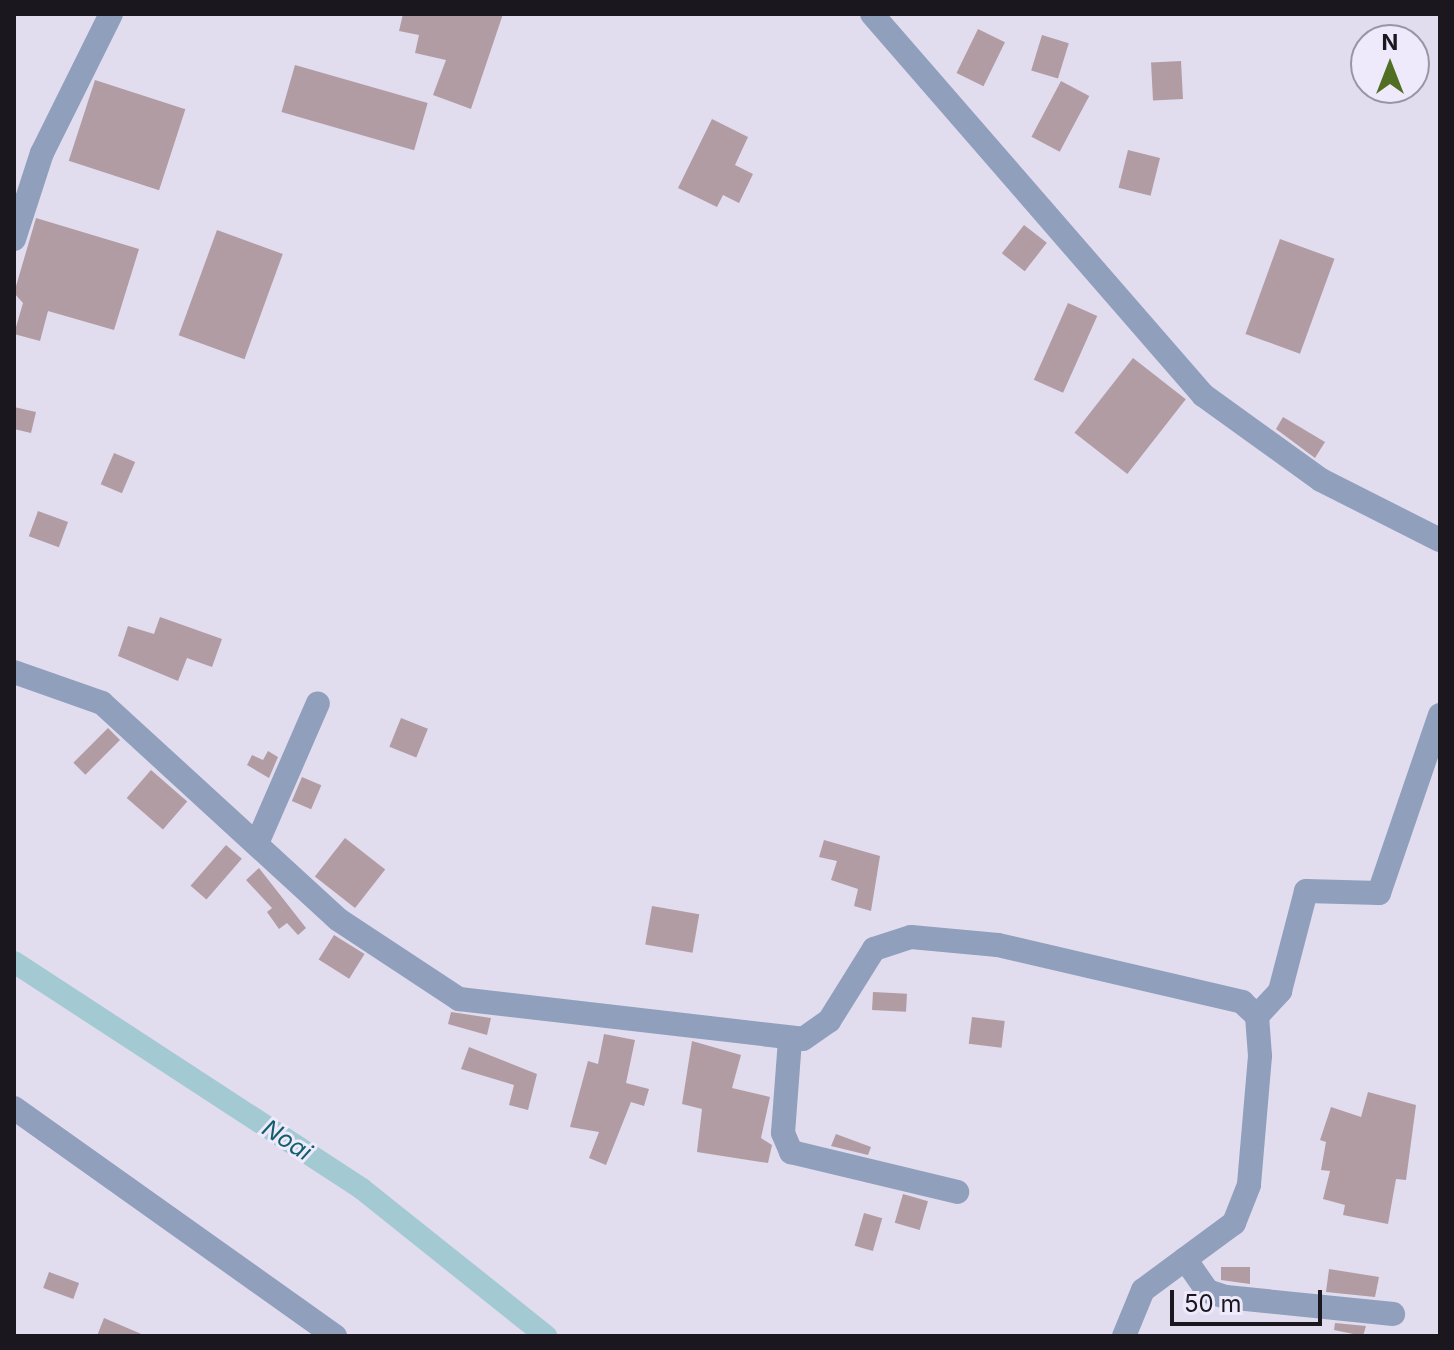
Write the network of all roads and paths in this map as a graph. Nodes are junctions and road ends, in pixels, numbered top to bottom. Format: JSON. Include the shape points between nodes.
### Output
{"nodes":[{"id":1,"x":111,"y":14,"type":"edge"},
{"id":2,"x":872,"y":14,"type":"edge"},
{"id":3,"x":14,"y":239,"type":"edge"},
{"id":4,"x":1440,"y":540,"type":"edge"},
{"id":5,"x":14,"y":672,"type":"edge"},
{"id":6,"x":318,"y":703,"type":"dead end"},
{"id":7,"x":1440,"y":715,"type":"edge"},
{"id":8,"x":258,"y":841,"type":"junction"},
{"id":9,"x":1257,"y":1016,"type":"junction"},
{"id":10,"x":790,"y":1040,"type":"junction"},
{"id":11,"x":14,"y":1108,"type":"edge"},
{"id":12,"x":957,"y":1192,"type":"dead end"},
{"id":13,"x":1185,"y":1259,"type":"junction"},
{"id":14,"x":1393,"y":1314,"type":"dead end"},
{"id":15,"x":335,"y":1336,"type":"edge"},
{"id":16,"x":1124,"y":1336,"type":"edge"}],
"edges":[{"from":1,"to":3,"type":"street","via":[[42,153]]},
{"from":2,"to":4,"type":"street","via":[[1203,395],[1321,480]]},
{"from":5,"to":8,"type":"street","via":[[102,703]]},
{"from":6,"to":8,"type":"street"},
{"from":7,"to":9,"type":"street","via":[[1379,893],[1306,891],[1280,991]]},
{"from":8,"to":10,"type":"street","via":[[339,920],[459,999],[585,1008]]},
{"from":9,"to":10,"type":"street","via":[[1203,988],[998,945],[911,937],[874,949],[829,1021]]},
{"from":9,"to":13,"type":"street","via":[[1249,1185],[1234,1223]]},
{"from":10,"to":12,"type":"street","via":[[783,1133],[791,1152]]},
{"from":11,"to":15,"type":"street"},
{"from":13,"to":14,"type":"street","via":[[1207,1291],[1226,1297]]},
{"from":13,"to":16,"type":"street","via":[[1143,1290]]}]}
